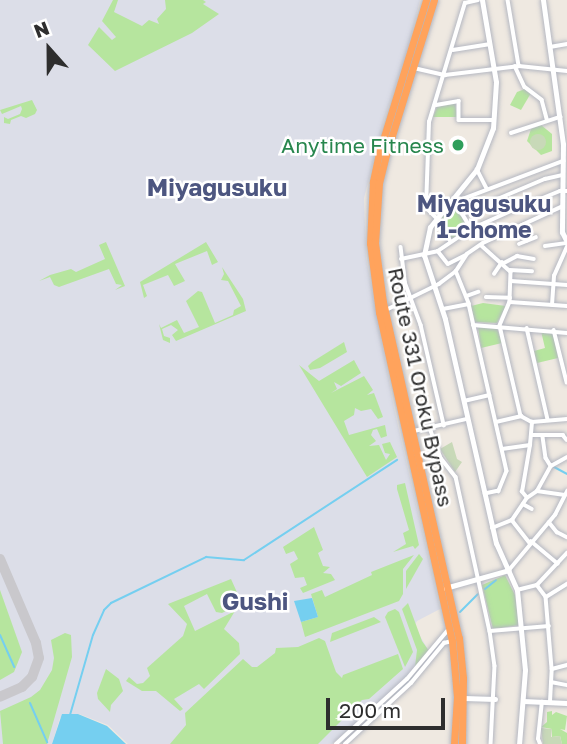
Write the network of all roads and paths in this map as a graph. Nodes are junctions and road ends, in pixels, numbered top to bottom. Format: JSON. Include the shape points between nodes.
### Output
{"nodes":[{"id":1,"x":426,"y":0,"type":"edge"},
{"id":2,"x":434,"y":0,"type":"edge"},
{"id":3,"x":480,"y":0,"type":"edge"},
{"id":4,"x":508,"y":0,"type":"edge"},
{"id":5,"x":542,"y":0,"type":"edge"},
{"id":6,"x":490,"y":44,"type":"junction"},
{"id":7,"x":567,"y":44,"type":"edge"},
{"id":8,"x":550,"y":47,"type":"junction"},
{"id":9,"x":453,"y":50,"type":"junction"},
{"id":10,"x":517,"y":66,"type":"junction"},
{"id":11,"x":411,"y":67,"type":"junction"},
{"id":12,"x":553,"y":69,"type":"junction"},
{"id":13,"x":494,"y":70,"type":"junction"},
{"id":14,"x":567,"y":71,"type":"edge"},
{"id":15,"x":445,"y":75,"type":"junction"},
{"id":16,"x":435,"y":105,"type":"junction"},
{"id":17,"x":547,"y":119,"type":"junction"},
{"id":18,"x":562,"y":120,"type":"edge"},
{"id":19,"x":495,"y":121,"type":"junction"},
{"id":20,"x":511,"y":133,"type":"dead end"},
{"id":21,"x":564,"y":161,"type":"junction"},
{"id":22,"x":477,"y":169,"type":"junction"},
{"id":23,"x":563,"y":175,"type":"junction"},
{"id":24,"x":487,"y":189,"type":"junction"},
{"id":25,"x":565,"y":191,"type":"edge"},
{"id":26,"x":563,"y":206,"type":"junction"},
{"id":27,"x":462,"y":214,"type":"junction"},
{"id":28,"x":436,"y":218,"type":"junction"},
{"id":29,"x":517,"y":227,"type":"junction"},
{"id":30,"x":471,"y":229,"type":"junction"},
{"id":31,"x":565,"y":231,"type":"edge"},
{"id":32,"x":536,"y":237,"type":"dead end"},
{"id":33,"x":527,"y":240,"type":"junction"},
{"id":34,"x":450,"y":241,"type":"junction"},
{"id":35,"x":519,"y":244,"type":"dead end"},
{"id":36,"x":567,"y":244,"type":"edge"},
{"id":37,"x":481,"y":245,"type":"junction"},
{"id":38,"x":545,"y":246,"type":"dead end"},
{"id":39,"x":401,"y":247,"type":"dead end"},
{"id":40,"x":438,"y":251,"type":"junction"},
{"id":41,"x":424,"y":254,"type":"junction"},
{"id":42,"x":467,"y":254,"type":"junction"},
{"id":43,"x":564,"y":258,"type":"edge"},
{"id":44,"x":401,"y":259,"type":"junction"},
{"id":45,"x":534,"y":259,"type":"dead end"},
{"id":46,"x":503,"y":263,"type":"junction"},
{"id":47,"x":510,"y":270,"type":"junction"},
{"id":48,"x":456,"y":271,"type":"junction"},
{"id":49,"x":532,"y":271,"type":"dead end"},
{"id":50,"x":494,"y":274,"type":"dead end"},
{"id":51,"x":511,"y":281,"type":"junction"},
{"id":52,"x":554,"y":284,"type":"junction"},
{"id":53,"x":567,"y":285,"type":"edge"},
{"id":54,"x":434,"y":287,"type":"junction"},
{"id":55,"x":478,"y":292,"type":"dead end"},
{"id":56,"x":467,"y":296,"type":"junction"},
{"id":57,"x":486,"y":297,"type":"dead end"},
{"id":58,"x":411,"y":298,"type":"junction"},
{"id":59,"x":510,"y":300,"type":"junction"},
{"id":60,"x":469,"y":304,"type":"junction"},
{"id":61,"x":552,"y":305,"type":"junction"},
{"id":62,"x":567,"y":306,"type":"edge"},
{"id":63,"x":443,"y":309,"type":"junction"},
{"id":64,"x":382,"y":311,"type":"junction"},
{"id":65,"x":473,"y":325,"type":"junction"},
{"id":66,"x":500,"y":326,"type":"junction"},
{"id":67,"x":527,"y":328,"type":"junction"},
{"id":68,"x":554,"y":330,"type":"junction"},
{"id":69,"x":567,"y":333,"type":"edge"},
{"id":70,"x":567,"y":382,"type":"edge"},
{"id":71,"x":489,"y":395,"type":"junction"},
{"id":72,"x":464,"y":401,"type":"junction"},
{"id":73,"x":521,"y":416,"type":"junction"},
{"id":74,"x":468,"y":419,"type":"junction"},
{"id":75,"x":567,"y":419,"type":"edge"},
{"id":76,"x":548,"y":420,"type":"junction"},
{"id":77,"x":496,"y":422,"type":"junction"},
{"id":78,"x":532,"y":422,"type":"junction"},
{"id":79,"x":444,"y":425,"type":"junction"},
{"id":80,"x":430,"y":428,"type":"junction"},
{"id":81,"x":563,"y":428,"type":"dead end"},
{"id":82,"x":411,"y":432,"type":"junction"},
{"id":83,"x":531,"y":435,"type":"junction"},
{"id":84,"x":543,"y":437,"type":"junction"},
{"id":85,"x":564,"y":440,"type":"edge"},
{"id":86,"x":530,"y":445,"type":"junction"},
{"id":87,"x":502,"y":449,"type":"junction"},
{"id":88,"x":567,"y":457,"type":"edge"},
{"id":89,"x":559,"y":460,"type":"junction"},
{"id":90,"x":563,"y":465,"type":"dead end"},
{"id":91,"x":551,"y":466,"type":"junction"},
{"id":92,"x":537,"y":491,"type":"junction"},
{"id":93,"x":566,"y":493,"type":"edge"},
{"id":94,"x":485,"y":494,"type":"junction"},
{"id":95,"x":527,"y":498,"type":"junction"},
{"id":96,"x":523,"y":504,"type":"junction"},
{"id":97,"x":532,"y":509,"type":"dead end"},
{"id":98,"x":512,"y":520,"type":"junction"},
{"id":99,"x":549,"y":522,"type":"junction"},
{"id":100,"x":492,"y":528,"type":"junction"},
{"id":101,"x":567,"y":537,"type":"edge"},
{"id":102,"x":531,"y":542,"type":"junction"},
{"id":103,"x":566,"y":556,"type":"edge"},
{"id":104,"x":558,"y":564,"type":"junction"},
{"id":105,"x":509,"y":570,"type":"junction"},
{"id":106,"x":479,"y":580,"type":"junction"},
{"id":107,"x":567,"y":584,"type":"edge"},
{"id":108,"x":537,"y":585,"type":"junction"},
{"id":109,"x":445,"y":588,"type":"junction"},
{"id":110,"x":517,"y":590,"type":"junction"},
{"id":111,"x":546,"y":597,"type":"junction"},
{"id":112,"x":549,"y":626,"type":"junction"},
{"id":113,"x":522,"y":628,"type":"junction"},
{"id":114,"x":450,"y":629,"type":"junction"},
{"id":115,"x":490,"y":631,"type":"junction"},
{"id":116,"x":452,"y":640,"type":"junction"},
{"id":117,"x":567,"y":665,"type":"edge"},
{"id":118,"x":552,"y":669,"type":"junction"},
{"id":119,"x":551,"y":682,"type":"junction"},
{"id":120,"x":567,"y":685,"type":"edge"},
{"id":121,"x":464,"y":698,"type":"junction"},
{"id":122,"x":495,"y":699,"type":"junction"},
{"id":123,"x":523,"y":701,"type":"junction"},
{"id":124,"x":542,"y":702,"type":"junction"},
{"id":125,"x":550,"y":703,"type":"junction"},
{"id":126,"x":567,"y":703,"type":"edge"},
{"id":127,"x":365,"y":718,"type":"junction"},
{"id":128,"x":370,"y":723,"type":"junction"},
{"id":129,"x":336,"y":744,"type":"edge"},
{"id":130,"x":345,"y":744,"type":"edge"},
{"id":131,"x":454,"y":744,"type":"edge"},
{"id":132,"x":462,"y":744,"type":"edge"},
{"id":133,"x":491,"y":744,"type":"edge"},
{"id":134,"x":519,"y":744,"type":"edge"},
{"id":135,"x":540,"y":744,"type":"edge"}],
"edges":[{"from":1,"to":11,"type":"highway","name":"Route 331 Oroku Bypass"},
{"from":2,"to":11,"type":"highway","name":"Route 331 Oroku Bypass"},
{"from":3,"to":6,"type":"street"},
{"from":3,"to":9,"type":"street","via":[[465,3]]},
{"from":4,"to":10,"type":"street"},
{"from":5,"to":8,"type":"street"},
{"from":6,"to":9,"type":"street"},
{"from":6,"to":13,"type":"street"},
{"from":7,"to":8,"type":"street"},
{"from":8,"to":12,"type":"street"},
{"from":9,"to":15,"type":"street"},
{"from":10,"to":12,"type":"street"},
{"from":10,"to":13,"type":"street"},
{"from":10,"to":17,"type":"street","via":[[525,87],[542,100]]},
{"from":11,"to":15,"type":"street"},
{"from":11,"to":64,"type":"highway","name":"Route 331 Oroku Bypass","via":[[379,184],[375,243]]},
{"from":12,"to":14,"type":"street"},
{"from":12,"to":18,"type":"street"},
{"from":13,"to":15,"type":"street"},
{"from":13,"to":19,"type":"street"},
{"from":15,"to":16,"type":"street"},
{"from":16,"to":19,"type":"street","via":[[459,102],[459,120]]},
{"from":16,"to":28,"type":"street","via":[[429,122],[425,194],[426,208]]},
{"from":17,"to":18,"type":"street"},
{"from":17,"to":20,"type":"street"},
{"from":18,"to":21,"type":"street"},
{"from":19,"to":22,"type":"street"},
{"from":21,"to":23,"type":"street"},
{"from":21,"to":24,"type":"street"},
{"from":22,"to":24,"type":"street"},
{"from":22,"to":28,"type":"street"},
{"from":23,"to":25,"type":"street"},
{"from":23,"to":27,"type":"street"},
{"from":24,"to":27,"type":"street","via":[[455,202]]},
{"from":25,"to":26,"type":"street"},
{"from":25,"to":30,"type":"street"},
{"from":26,"to":29,"type":"street"},
{"from":26,"to":31,"type":"street"},
{"from":27,"to":30,"type":"street"},
{"from":28,"to":34,"type":"street"},
{"from":28,"to":41,"type":"street"},
{"from":29,"to":33,"type":"street"},
{"from":29,"to":37,"type":"street"},
{"from":30,"to":34,"type":"street"},
{"from":31,"to":36,"type":"street"},
{"from":32,"to":33,"type":"street"},
{"from":33,"to":35,"type":"street"},
{"from":34,"to":40,"type":"street"},
{"from":36,"to":38,"type":"street"},
{"from":36,"to":43,"type":"street"},
{"from":37,"to":42,"type":"street"},
{"from":37,"to":46,"type":"street"},
{"from":39,"to":44,"type":"street"},
{"from":40,"to":41,"type":"street"},
{"from":40,"to":42,"type":"street","via":[[448,264]]},
{"from":41,"to":44,"type":"street"},
{"from":41,"to":54,"type":"street"},
{"from":42,"to":48,"type":"street"},
{"from":43,"to":52,"type":"street"},
{"from":44,"to":58,"type":"street"},
{"from":45,"to":46,"type":"street","via":[[517,256]]},
{"from":46,"to":47,"type":"street"},
{"from":46,"to":50,"type":"street"},
{"from":47,"to":49,"type":"street"},
{"from":47,"to":51,"type":"street"},
{"from":48,"to":54,"type":"street"},
{"from":48,"to":56,"type":"street"},
{"from":51,"to":52,"type":"street"},
{"from":51,"to":59,"type":"street"},
{"from":52,"to":53,"type":"street"},
{"from":52,"to":61,"type":"street"},
{"from":54,"to":58,"type":"street"},
{"from":54,"to":63,"type":"street"},
{"from":55,"to":56,"type":"street"},
{"from":56,"to":60,"type":"street"},
{"from":57,"to":59,"type":"street"},
{"from":58,"to":64,"type":"street"},
{"from":58,"to":79,"type":"street"},
{"from":59,"to":61,"type":"street"},
{"from":59,"to":66,"type":"street"},
{"from":60,"to":63,"type":"street"},
{"from":60,"to":65,"type":"street"},
{"from":61,"to":62,"type":"street"},
{"from":63,"to":72,"type":"street"},
{"from":64,"to":82,"type":"highway","name":"Route 331 Oroku Bypass"},
{"from":64,"to":109,"type":"highway","name":"Route 331 Oroku Bypass"},
{"from":65,"to":66,"type":"street"},
{"from":65,"to":71,"type":"street"},
{"from":66,"to":67,"type":"street"},
{"from":66,"to":73,"type":"street"},
{"from":67,"to":68,"type":"street"},
{"from":67,"to":76,"type":"street"},
{"from":68,"to":69,"type":"street"},
{"from":68,"to":70,"type":"street"},
{"from":71,"to":72,"type":"street"},
{"from":71,"to":77,"type":"street"},
{"from":72,"to":74,"type":"street"},
{"from":73,"to":77,"type":"street"},
{"from":73,"to":78,"type":"street"},
{"from":74,"to":79,"type":"street"},
{"from":74,"to":94,"type":"street"},
{"from":75,"to":76,"type":"street"},
{"from":76,"to":78,"type":"street"},
{"from":77,"to":87,"type":"street"},
{"from":78,"to":83,"type":"street"},
{"from":79,"to":80,"type":"street"},
{"from":80,"to":82,"type":"street"},
{"from":80,"to":106,"type":"street","via":[[441,458],[456,477]]},
{"from":81,"to":85,"type":"street"},
{"from":82,"to":109,"type":"highway","name":"Route 331 Oroku Bypass"},
{"from":83,"to":84,"type":"street"},
{"from":83,"to":86,"type":"street"},
{"from":84,"to":85,"type":"street"},
{"from":84,"to":91,"type":"street"},
{"from":86,"to":87,"type":"street"},
{"from":86,"to":95,"type":"street","via":[[522,492]]},
{"from":87,"to":94,"type":"street","via":[[507,471],[501,488]]},
{"from":88,"to":89,"type":"street"},
{"from":89,"to":90,"type":"street"},
{"from":89,"to":91,"type":"street"},
{"from":91,"to":92,"type":"street"},
{"from":92,"to":93,"type":"street"},
{"from":92,"to":95,"type":"street"},
{"from":93,"to":99,"type":"street"},
{"from":94,"to":100,"type":"street"},
{"from":95,"to":96,"type":"street"},
{"from":96,"to":97,"type":"street"},
{"from":96,"to":98,"type":"street"},
{"from":98,"to":100,"type":"street"},
{"from":98,"to":102,"type":"street"},
{"from":99,"to":101,"type":"street"},
{"from":99,"to":102,"type":"street"},
{"from":100,"to":105,"type":"street"},
{"from":102,"to":104,"type":"street"},
{"from":102,"to":105,"type":"street"},
{"from":103,"to":104,"type":"street"},
{"from":104,"to":108,"type":"street"},
{"from":105,"to":106,"type":"street"},
{"from":105,"to":110,"type":"street"},
{"from":106,"to":109,"type":"street"},
{"from":106,"to":115,"type":"street"},
{"from":107,"to":111,"type":"street"},
{"from":108,"to":110,"type":"street"},
{"from":108,"to":111,"type":"street"},
{"from":109,"to":114,"type":"highway","name":"Route 331 Oroku Bypass"},
{"from":109,"to":121,"type":"highway","name":"Route 331 Oroku Bypass","via":[[461,656]]},
{"from":110,"to":113,"type":"street"},
{"from":111,"to":112,"type":"street"},
{"from":112,"to":113,"type":"street"},
{"from":112,"to":118,"type":"street"},
{"from":113,"to":115,"type":"street"},
{"from":113,"to":123,"type":"street"},
{"from":114,"to":116,"type":"highway","name":"Route 331 Oroku Bypass"},
{"from":114,"to":127,"type":"street"},
{"from":115,"to":122,"type":"street"},
{"from":116,"to":128,"type":"street","via":[[443,643]]},
{"from":116,"to":131,"type":"highway","name":"Route 331 Oroku Bypass","via":[[457,697]]},
{"from":117,"to":118,"type":"street"},
{"from":118,"to":119,"type":"street"},
{"from":119,"to":120,"type":"street"},
{"from":119,"to":125,"type":"street"},
{"from":121,"to":122,"type":"street"},
{"from":121,"to":132,"type":"highway","name":"Route 331 Oroku Bypass"},
{"from":122,"to":133,"type":"street"},
{"from":123,"to":124,"type":"street"},
{"from":123,"to":134,"type":"street"},
{"from":124,"to":125,"type":"street"},
{"from":124,"to":135,"type":"street"},
{"from":125,"to":126,"type":"street"},
{"from":127,"to":128,"type":"street"},
{"from":127,"to":129,"type":"street"},
{"from":128,"to":130,"type":"street"}]}
